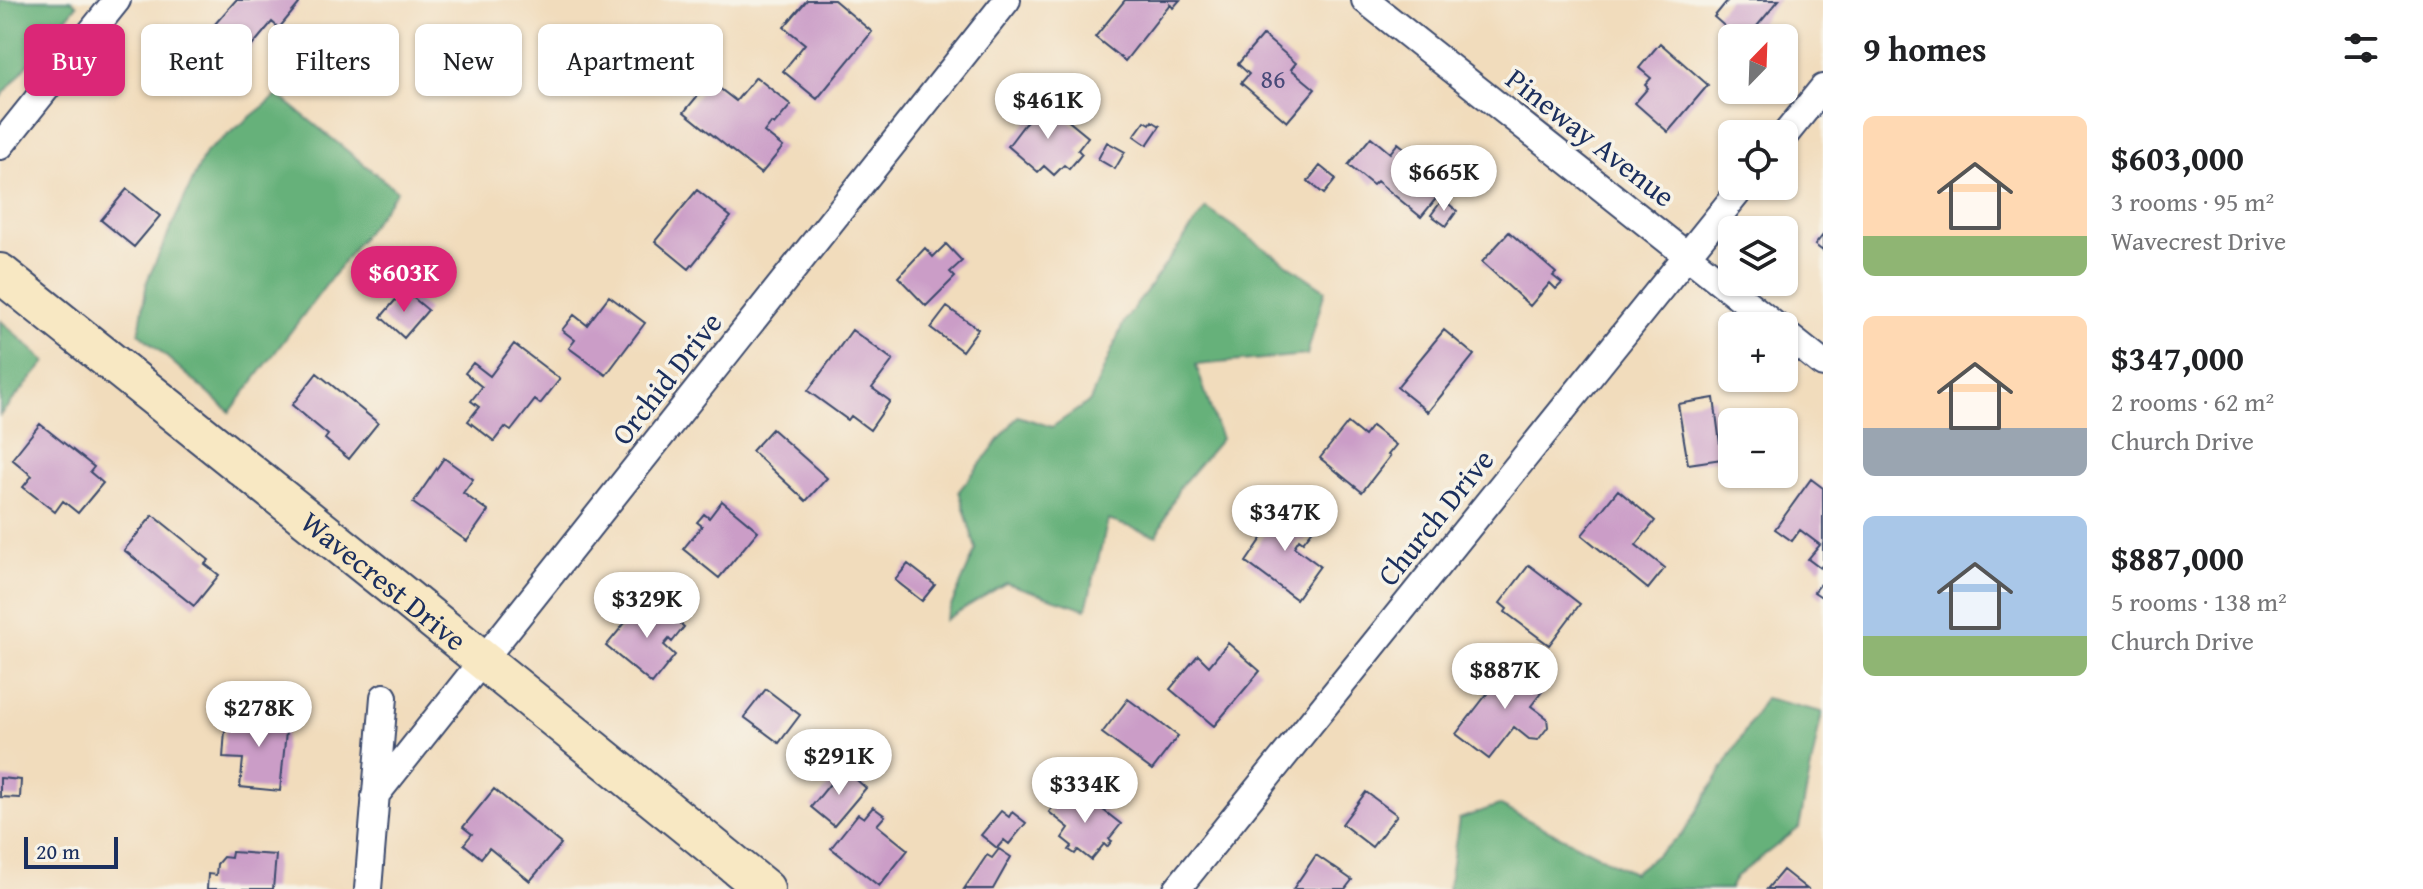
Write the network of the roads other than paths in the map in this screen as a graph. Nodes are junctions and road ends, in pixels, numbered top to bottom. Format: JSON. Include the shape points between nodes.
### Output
{"nodes":[{"id":1,"x":117,"y":0,"type":"edge"},
{"id":2,"x":1007,"y":0,"type":"edge"},
{"id":3,"x":1365,"y":0,"type":"edge"},
{"id":4,"x":1823,"y":88,"type":"edge"},
{"id":5,"x":1797,"y":120,"type":"edge"},
{"id":6,"x":0,"y":146,"type":"edge"},
{"id":7,"x":1732,"y":200,"type":"edge"},
{"id":8,"x":1687,"y":255,"type":"junction"},
{"id":9,"x":0,"y":273,"type":"edge"},
{"id":10,"x":1758,"y":312,"type":"edge"},
{"id":11,"x":1798,"y":344,"type":"edge"},
{"id":12,"x":1823,"y":364,"type":"edge"},
{"id":13,"x":483,"y":660,"type":"junction"},
{"id":14,"x":384,"y":697,"type":"dead end"},
{"id":15,"x":375,"y":796,"type":"junction"},
{"id":16,"x":368,"y":889,"type":"edge"},
{"id":17,"x":765,"y":889,"type":"edge"},
{"id":18,"x":1177,"y":889,"type":"edge"}],
"edges":[{"from":1,"to":6,"type":"street"},
{"from":2,"to":13,"type":"street","name":"Orchid Drive"},
{"from":3,"to":8,"type":"street","name":"Pineway Avenue"},
{"from":4,"to":5,"type":"street"},
{"from":7,"to":8,"type":"street","name":"Church Drive"},
{"from":8,"to":10,"type":"street","name":"Pineway Avenue"},
{"from":8,"to":18,"type":"street","name":"Church Drive"},
{"from":9,"to":13,"type":"street","name":"Wavecrest Drive"},
{"from":11,"to":12,"type":"street"},
{"from":13,"to":15,"type":"street","name":"Orchid Drive"},
{"from":13,"to":17,"type":"street","name":"Wavecrest Drive"},
{"from":14,"to":15,"type":"street"},
{"from":15,"to":16,"type":"street"}]}
